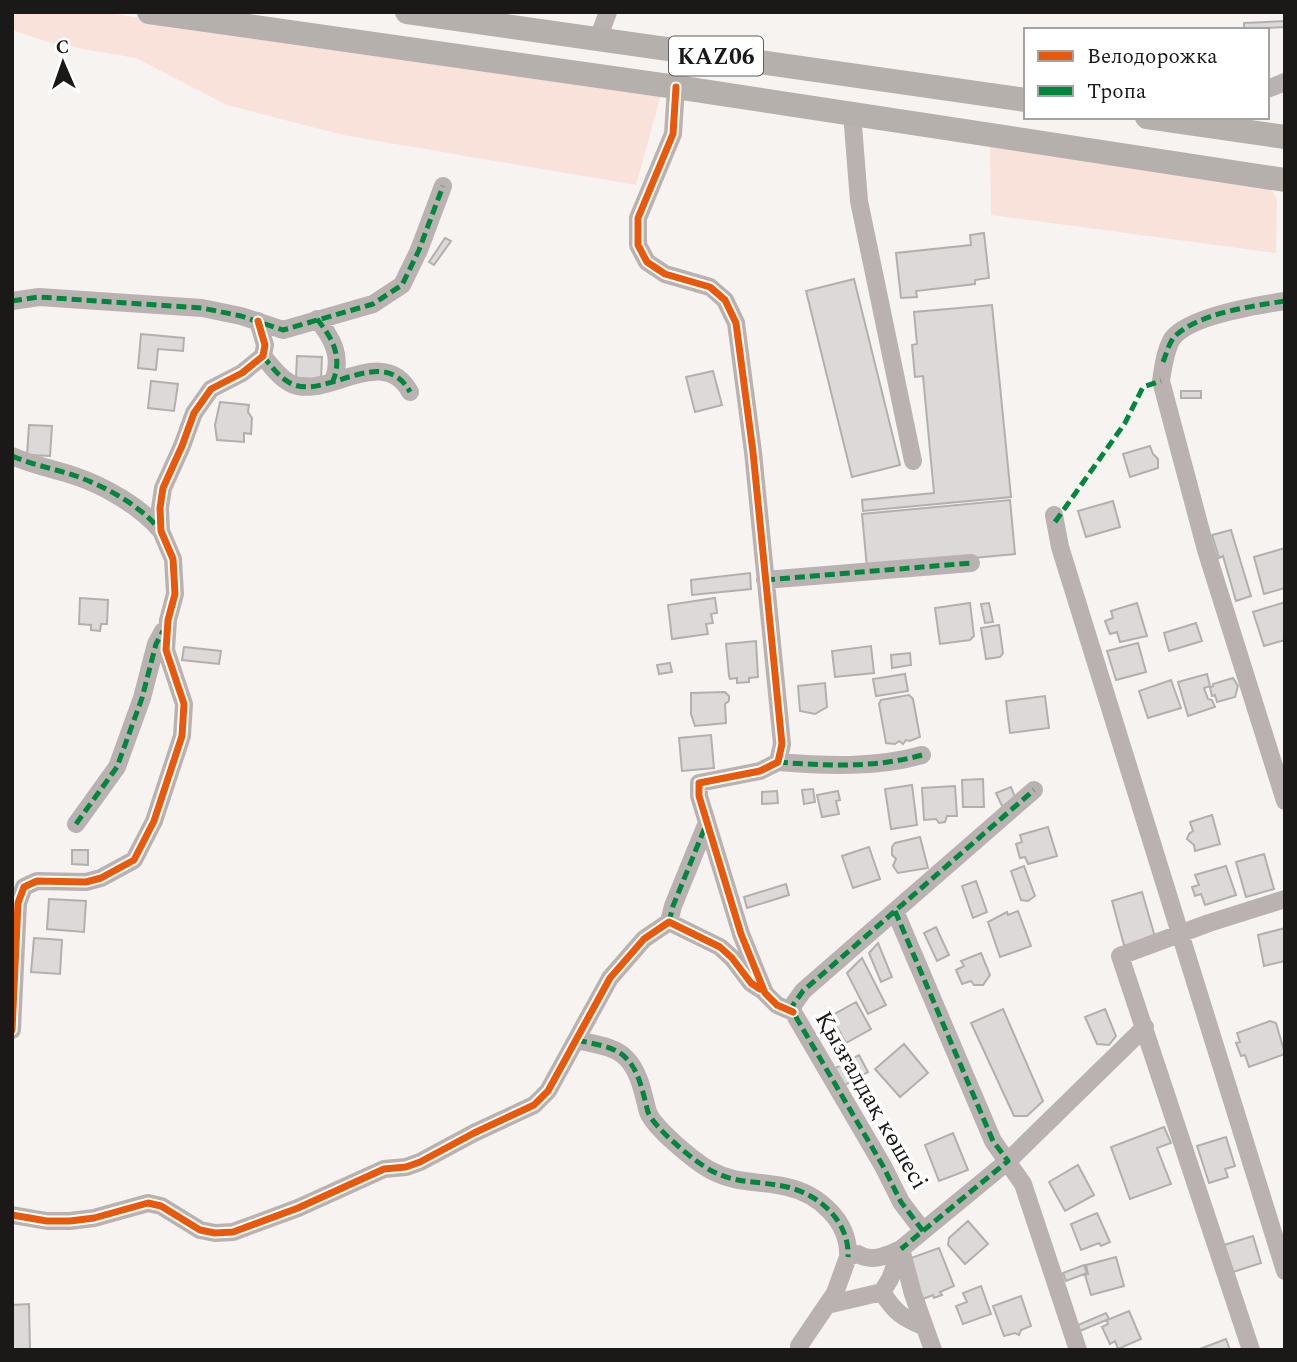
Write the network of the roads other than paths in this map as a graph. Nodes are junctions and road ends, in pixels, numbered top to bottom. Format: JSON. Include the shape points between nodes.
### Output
{"nodes":[{"id":1,"x":149,"y":12,"type":"edge"},
{"id":2,"x":407,"y":12,"type":"edge"},
{"id":3,"x":608,"y":12,"type":"edge"},
{"id":4,"x":598,"y":39,"type":"junction"},
{"id":5,"x":676,"y":86,"type":"junction"},
{"id":6,"x":1024,"y":100,"type":"edge"},
{"id":7,"x":852,"y":113,"type":"junction"},
{"id":8,"x":1190,"y":120,"type":"edge"},
{"id":9,"x":1285,"y":137,"type":"edge"},
{"id":10,"x":1285,"y":180,"type":"edge"},
{"id":11,"x":443,"y":186,"type":"dead end"},
{"id":12,"x":12,"y":301,"type":"edge"},
{"id":13,"x":1285,"y":301,"type":"edge"},
{"id":14,"x":317,"y":319,"type":"junction"},
{"id":15,"x":258,"y":321,"type":"junction"},
{"id":16,"x":263,"y":356,"type":"junction"},
{"id":17,"x":333,"y":381,"type":"junction"},
{"id":18,"x":410,"y":392,"type":"dead end"},
{"id":19,"x":12,"y":456,"type":"edge"},
{"id":20,"x":913,"y":461,"type":"dead end"},
{"id":21,"x":1054,"y":515,"type":"dead end"},
{"id":22,"x":161,"y":531,"type":"junction"},
{"id":23,"x":971,"y":563,"type":"dead end"},
{"id":24,"x":765,"y":580,"type":"junction"},
{"id":25,"x":168,"y":620,"type":"junction"},
{"id":26,"x":922,"y":755,"type":"dead end"},
{"id":27,"x":778,"y":762,"type":"junction"},
{"id":28,"x":1034,"y":790,"type":"dead end"},
{"id":29,"x":1285,"y":801,"type":"edge"},
{"id":30,"x":76,"y":824,"type":"dead end"},
{"id":31,"x":706,"y":825,"type":"junction"},
{"id":32,"x":1285,"y":900,"type":"edge"},
{"id":33,"x":895,"y":911,"type":"junction"},
{"id":34,"x":669,"y":922,"type":"junction"},
{"id":35,"x":1179,"y":934,"type":"junction"},
{"id":36,"x":765,"y":993,"type":"junction"},
{"id":37,"x":793,"y":1012,"type":"junction"},
{"id":38,"x":1145,"y":1027,"type":"junction"},
{"id":39,"x":12,"y":1030,"type":"edge"},
{"id":40,"x":577,"y":1040,"type":"junction"},
{"id":41,"x":1008,"y":1161,"type":"junction"},
{"id":42,"x":12,"y":1214,"type":"edge"},
{"id":43,"x":923,"y":1231,"type":"junction"},
{"id":44,"x":901,"y":1249,"type":"junction"},
{"id":45,"x":848,"y":1257,"type":"junction"},
{"id":46,"x":1285,"y":1271,"type":"edge"},
{"id":47,"x":881,"y":1292,"type":"junction"},
{"id":48,"x":827,"y":1305,"type":"junction"},
{"id":49,"x":925,"y":1327,"type":"junction"},
{"id":50,"x":799,"y":1348,"type":"edge"},
{"id":51,"x":933,"y":1350,"type":"edge"},
{"id":52,"x":1079,"y":1350,"type":"edge"},
{"id":53,"x":1251,"y":1350,"type":"edge"}],
"edges":[{"from":1,"to":5,"type":"highway","number":"KАZ06"},
{"from":2,"to":4,"type":"highway","number":"KАZ06"},
{"from":3,"to":4,"type":"street"},
{"from":4,"to":6,"type":"highway","number":"KАZ06"},
{"from":5,"to":7,"type":"highway","number":"KАZ06"},
{"from":5,"to":24,"type":"street","via":[[673,134],[638,218],[638,245],[647,262],[665,274],[710,287],[725,300],[736,323]]},
{"from":7,"to":10,"type":"highway","number":"KАZ06"},
{"from":7,"to":20,"type":"street","via":[[859,201]]},
{"from":8,"to":9,"type":"highway"},
{"from":11,"to":14,"type":"street","via":[[402,285],[373,304]]},
{"from":12,"to":15,"type":"street","via":[[40,297],[202,308]]},
{"from":13,"to":29,"type":"street","via":[[1196,323],[1173,338],[1161,381],[1206,550]]},
{"from":14,"to":15,"type":"street","via":[[283,330]]},
{"from":14,"to":17,"type":"street","via":[[337,352]]},
{"from":15,"to":16,"type":"street","via":[[265,345]]},
{"from":16,"to":17,"type":"street","via":[[292,384],[316,386]]},
{"from":16,"to":22,"type":"street","via":[[211,389],[194,414],[163,488]]},
{"from":17,"to":18,"type":"street","via":[[378,371],[404,381]]},
{"from":19,"to":22,"type":"street","via":[[78,477],[108,492],[149,517]]},
{"from":21,"to":35,"type":"street"},
{"from":22,"to":25,"type":"street","via":[[173,559],[175,594]]},
{"from":23,"to":24,"type":"street"},
{"from":24,"to":27,"type":"street","via":[[782,744]]},
{"from":25,"to":30,"type":"street","via":[[117,767]]},
{"from":25,"to":39,"type":"street","via":[[166,650],[184,704],[182,736],[153,821],[134,860],[101,878],[86,883],[37,881],[24,887],[18,903]]},
{"from":26,"to":27,"type":"street","via":[[900,761]]},
{"from":27,"to":31,"type":"street","via":[[760,771],[699,783]]},
{"from":28,"to":33,"type":"street"},
{"from":31,"to":34,"type":"street"},
{"from":31,"to":36,"type":"street"},
{"from":32,"to":35,"type":"street"},
{"from":33,"to":37,"type":"street","name":"Қызғалдақ көшесі","via":[[803,991]]},
{"from":33,"to":41,"type":"street","via":[[993,1142]]},
{"from":34,"to":36,"type":"street","via":[[720,947]]},
{"from":34,"to":40,"type":"street","via":[[644,939],[610,978]]},
{"from":35,"to":38,"type":"street","via":[[1120,956]]},
{"from":35,"to":46,"type":"street"},
{"from":36,"to":37,"type":"street"},
{"from":37,"to":43,"type":"street","name":"Қызғалдақ көшесі","via":[[901,1202]]},
{"from":38,"to":41,"type":"street"},
{"from":38,"to":53,"type":"street"},
{"from":40,"to":42,"type":"street","via":[[534,1105],[420,1162],[384,1169],[233,1232],[200,1230],[148,1203],[70,1221],[47,1222]]},
{"from":40,"to":45,"type":"street","via":[[618,1051],[627,1059],[656,1126],[706,1168],[744,1183],[785,1186],[816,1199],[836,1217],[849,1245]]},
{"from":41,"to":43,"type":"street"},
{"from":41,"to":52,"type":"street","via":[[1023,1184]]},
{"from":43,"to":44,"type":"street"},
{"from":44,"to":45,"type":"street","via":[[881,1258]]},
{"from":44,"to":47,"type":"street"},
{"from":44,"to":49,"type":"street"},
{"from":45,"to":48,"type":"street"},
{"from":47,"to":48,"type":"street"},
{"from":47,"to":49,"type":"street","via":[[892,1309]]},
{"from":48,"to":50,"type":"street"},
{"from":49,"to":51,"type":"street"}]}
